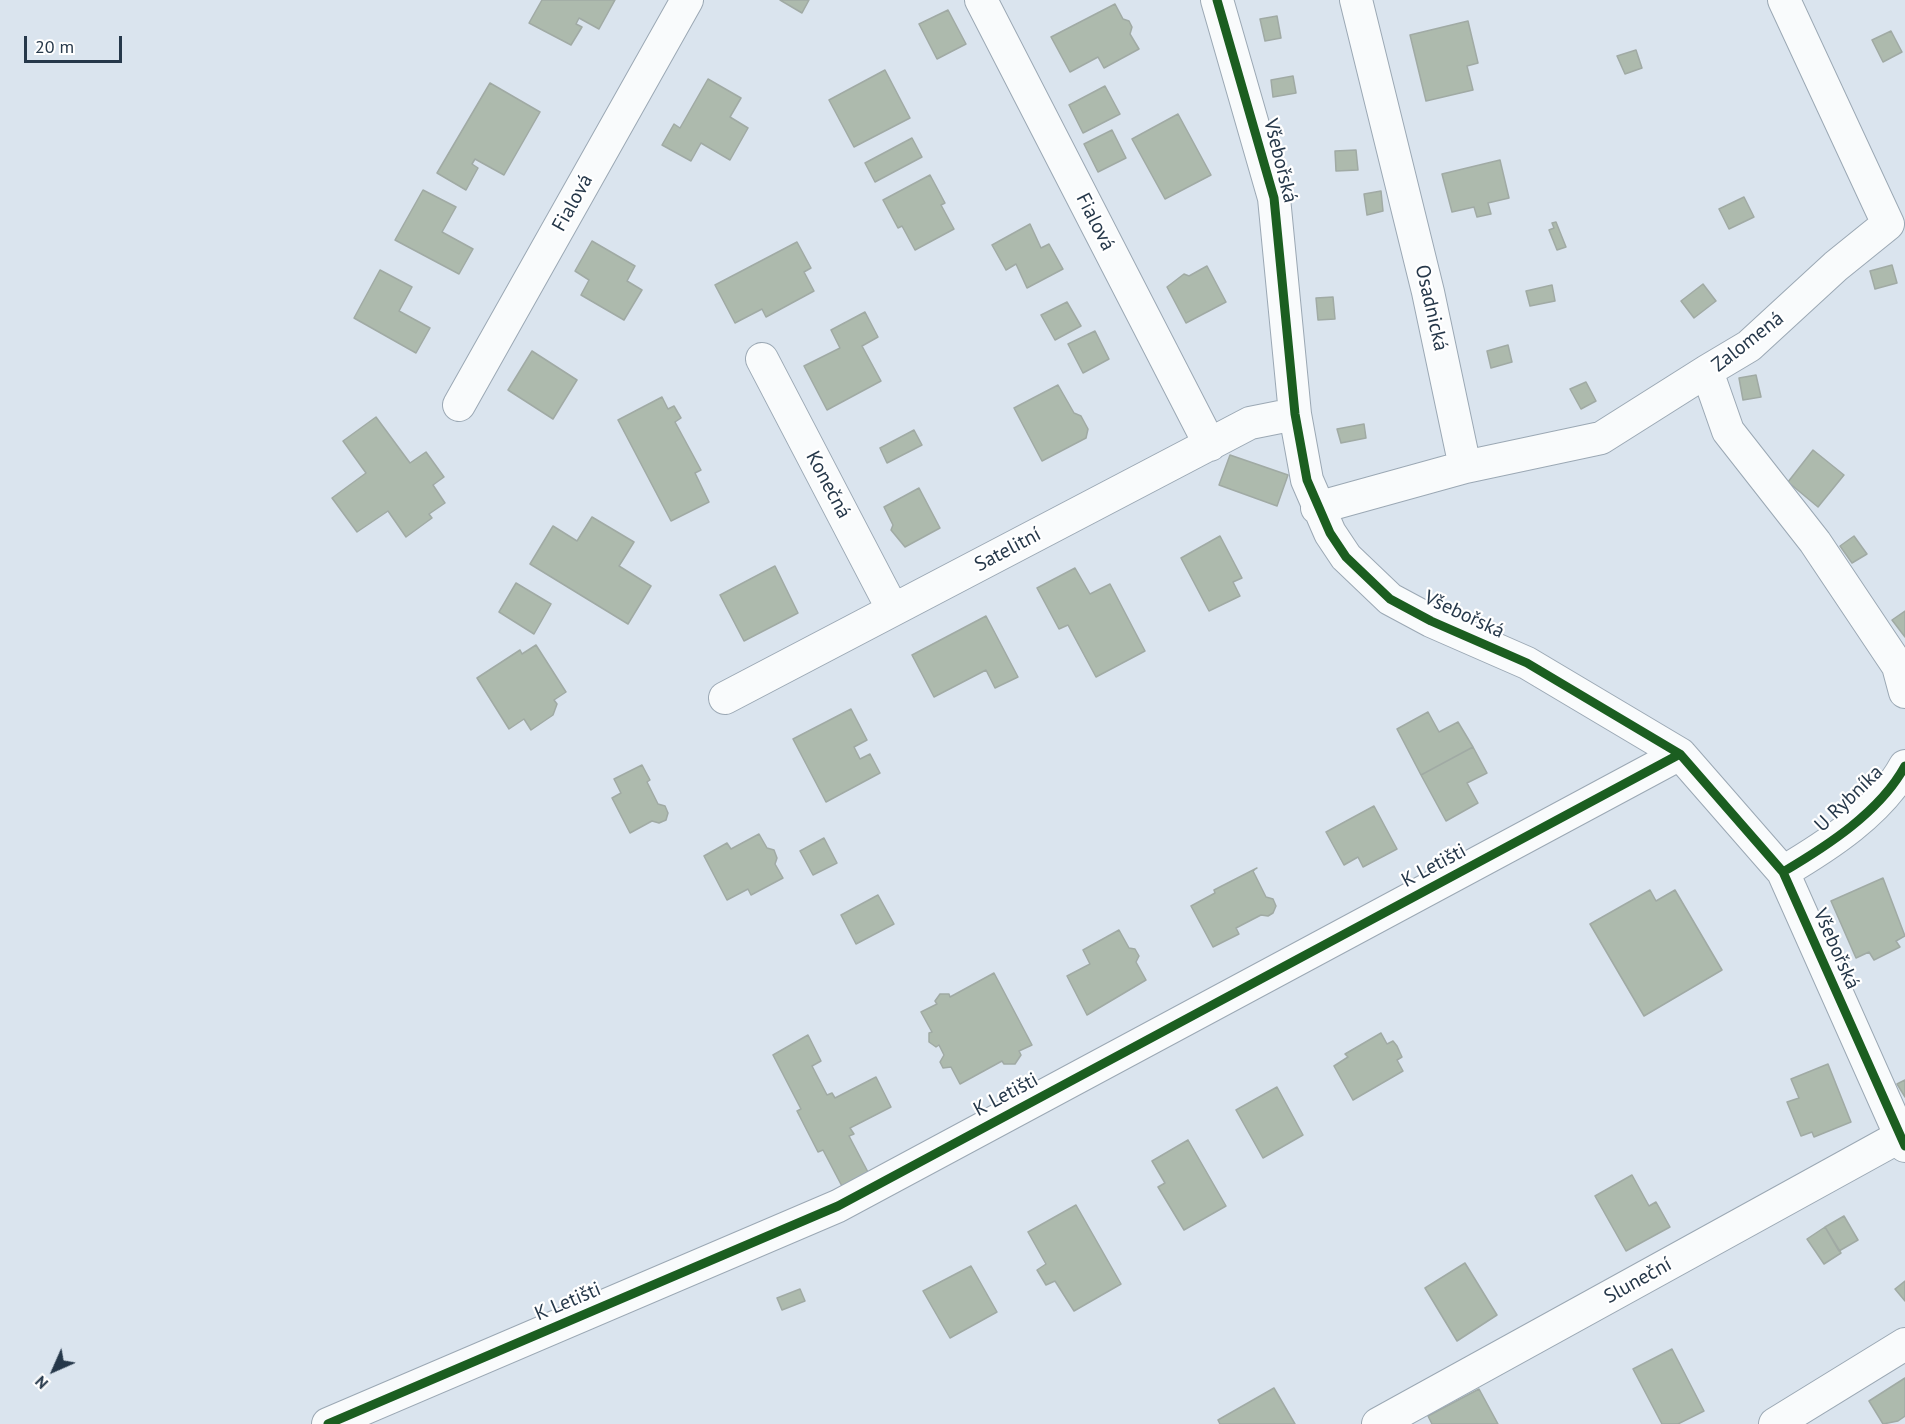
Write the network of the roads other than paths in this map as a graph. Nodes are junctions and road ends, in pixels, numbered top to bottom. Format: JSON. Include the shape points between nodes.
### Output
{"nodes":[{"id":1,"x":687,"y":0,"type":"edge"},
{"id":2,"x":981,"y":0,"type":"edge"},
{"id":3,"x":1217,"y":0,"type":"edge"},
{"id":4,"x":1356,"y":0,"type":"edge"},
{"id":5,"x":1784,"y":0,"type":"edge"},
{"id":6,"x":1897,"y":220,"type":"edge"},
{"id":7,"x":762,"y":359,"type":"dead end"},
{"id":8,"x":1707,"y":370,"type":"junction"},
{"id":9,"x":459,"y":405,"type":"dead end"},
{"id":10,"x":1295,"y":414,"type":"junction"},
{"id":11,"x":1210,"y":444,"type":"junction"},
{"id":12,"x":1465,"y":467,"type":"junction"},
{"id":13,"x":1317,"y":508,"type":"junction"},
{"id":14,"x":893,"y":610,"type":"junction"},
{"id":15,"x":1905,"y":692,"type":"edge"},
{"id":16,"x":725,"y":698,"type":"dead end"},
{"id":17,"x":1680,"y":754,"type":"junction"},
{"id":18,"x":1905,"y":766,"type":"edge"},
{"id":19,"x":1783,"y":872,"type":"junction"},
{"id":20,"x":1902,"y":1141,"type":"edge"},
{"id":21,"x":1905,"y":1344,"type":"edge"},
{"id":22,"x":328,"y":1424,"type":"edge"},
{"id":23,"x":1378,"y":1424,"type":"edge"},
{"id":24,"x":1775,"y":1424,"type":"edge"}],
"edges":[{"from":1,"to":9,"type":"street","name":"Fialová"},
{"from":2,"to":11,"type":"street","name":"Fialová"},
{"from":3,"to":10,"type":"street","name":"Všebořská","via":[[1274,198]]},
{"from":4,"to":12,"type":"street","name":"Osadnická","via":[[1428,292]]},
{"from":5,"to":6,"type":"street","name":"Zalomená"},
{"from":6,"to":8,"type":"street","name":"Zalomená","via":[[1836,266],[1749,346]]},
{"from":7,"to":14,"type":"street","name":"Konečná"},
{"from":8,"to":12,"type":"street","via":[[1601,438]]},
{"from":8,"to":15,"type":"street","name":"Zalomená","via":[[1728,431],[1815,542],[1898,666]]},
{"from":10,"to":11,"type":"street","name":"Satelitní","via":[[1250,423]]},
{"from":10,"to":13,"type":"street","name":"Všebořská","via":[[1307,480]]},
{"from":11,"to":14,"type":"street","name":"Satelitní"},
{"from":12,"to":13,"type":"street"},
{"from":13,"to":17,"type":"street","name":"Všebořská","via":[[1346,557],[1390,599],[1527,663]]},
{"from":14,"to":16,"type":"street","name":"Satelitní"},
{"from":17,"to":19,"type":"street","name":"Všebořská"},
{"from":17,"to":22,"type":"street","name":"K Letišti","via":[[838,1206]]},
{"from":18,"to":19,"type":"street","name":"U Rybníka","via":[[1897,782],[1836,841]]},
{"from":19,"to":20,"type":"street","name":"Všebořská"},
{"from":20,"to":23,"type":"street","name":"Sluneční"},
{"from":21,"to":24,"type":"street"}]}
